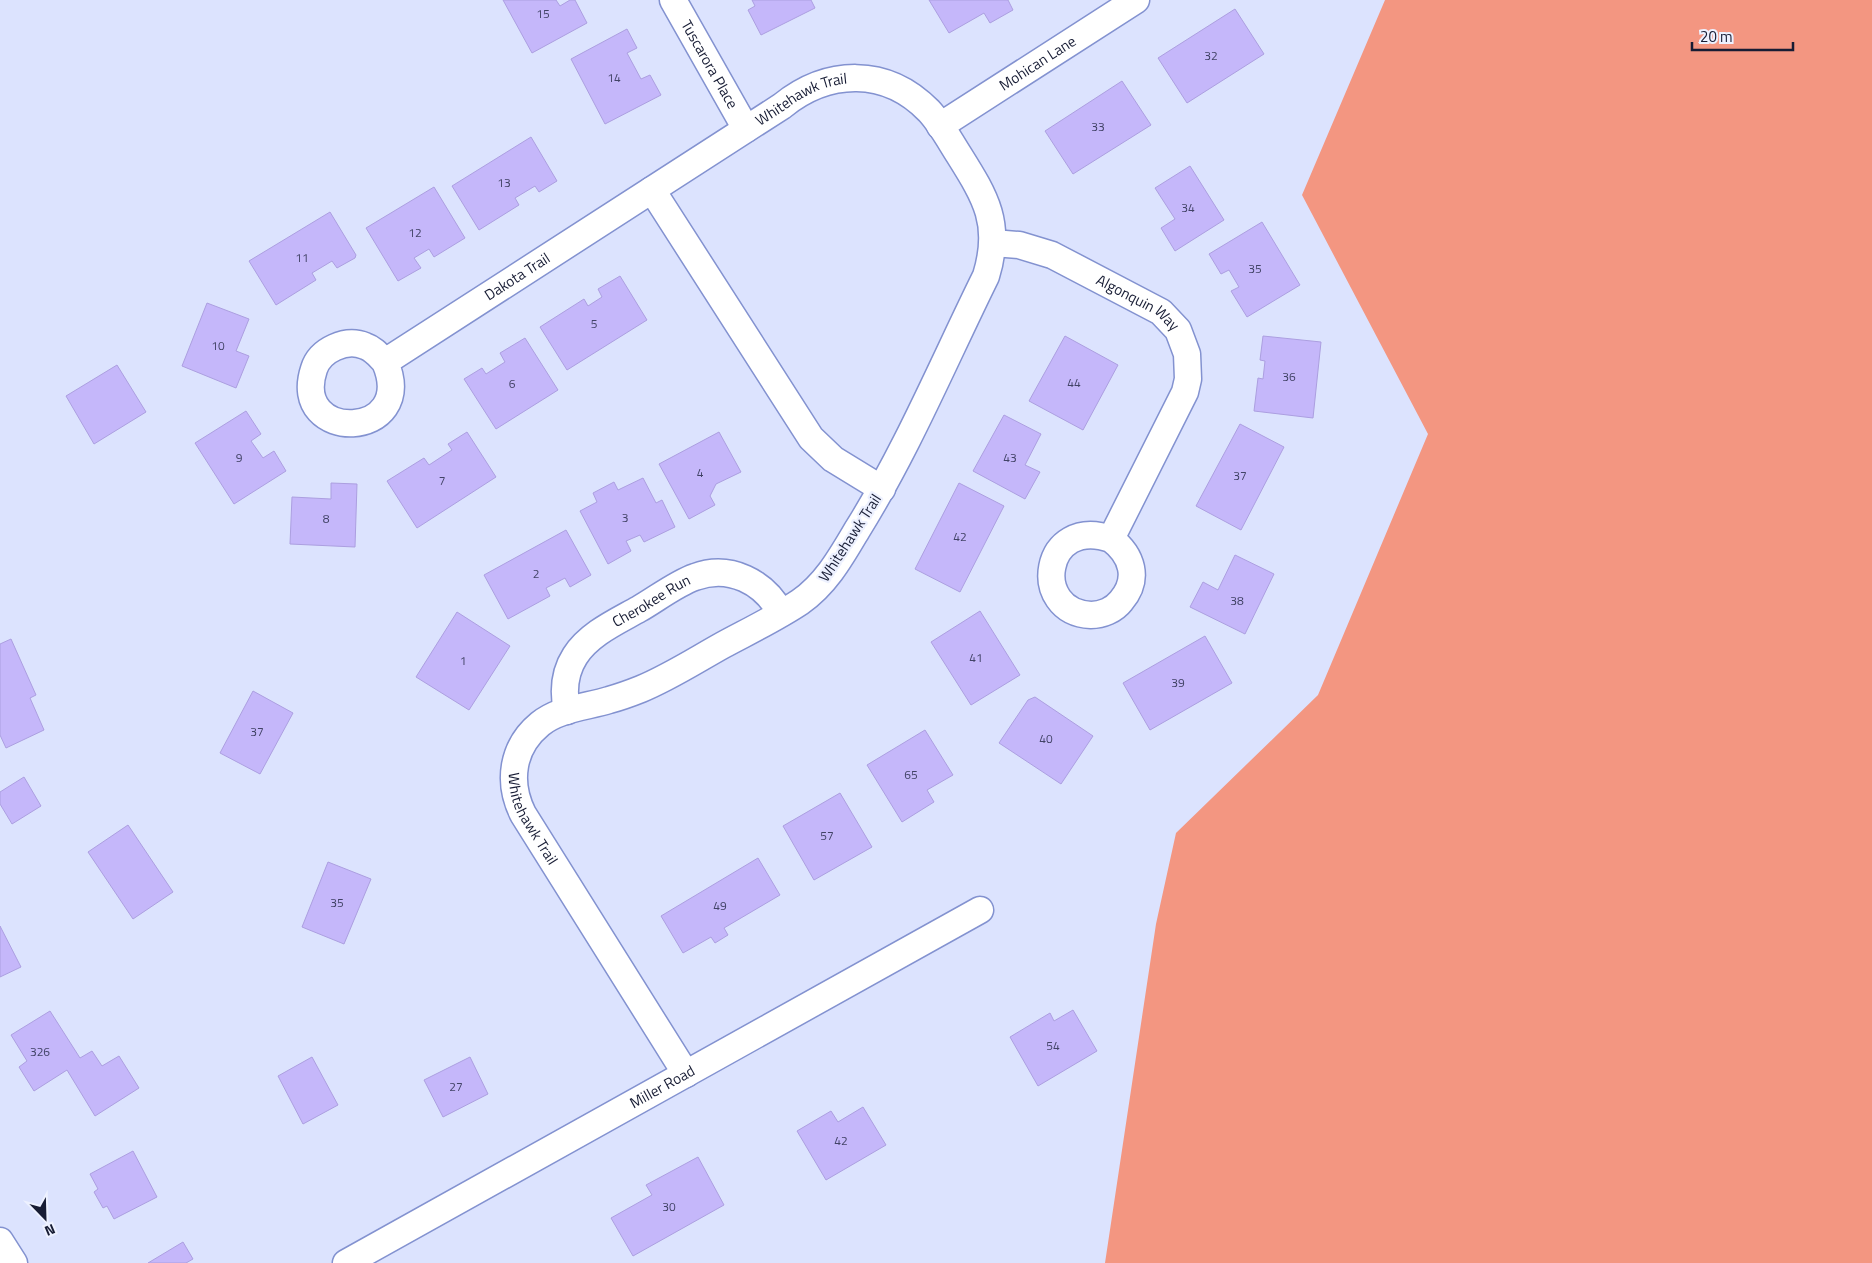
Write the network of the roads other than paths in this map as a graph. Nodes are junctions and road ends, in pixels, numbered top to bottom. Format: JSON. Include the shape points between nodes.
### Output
{"nodes":[{"id":1,"x":673,"y":0,"type":"edge"},
{"id":2,"x":1136,"y":0,"type":"edge"},
{"id":3,"x":940,"y":126,"type":"junction"},
{"id":4,"x":746,"y":129,"type":"junction"},
{"id":5,"x":652,"y":190,"type":"junction"},
{"id":6,"x":993,"y":243,"type":"junction"},
{"id":7,"x":386,"y":362,"type":"dead end"},
{"id":8,"x":882,"y":489,"type":"junction"},
{"id":9,"x":1110,"y":539,"type":"dead end"},
{"id":10,"x":781,"y":613,"type":"junction"},
{"id":11,"x":567,"y":711,"type":"junction"},
{"id":12,"x":980,"y":910,"type":"dead end"},
{"id":13,"x":686,"y":1074,"type":"junction"},
{"id":14,"x":0,"y":1241,"type":"edge"},
{"id":15,"x":14,"y":1263,"type":"edge"},
{"id":16,"x":346,"y":1263,"type":"edge"}],
"edges":[{"from":1,"to":4,"type":"street","name":"Tuscarora Place"},
{"from":2,"to":3,"type":"street","name":"Mohican Lane"},
{"from":3,"to":4,"type":"street","name":"Whitehawk Trail","via":[[930,112],[905,92],[876,80],[843,78],[812,86]]},
{"from":3,"to":6,"type":"street","name":"Whitehawk Trail","via":[[984,197]]},
{"from":4,"to":5,"type":"street","name":"Whitehawk Trail"},
{"from":5,"to":7,"type":"street","name":"Dakota Trail"},
{"from":5,"to":8,"type":"street","name":"Whitehawk Trail","via":[[811,438],[834,459]]},
{"from":6,"to":8,"type":"street","name":"Whitehawk Trail","via":[[986,276]]},
{"from":6,"to":9,"type":"street","name":"Algonquin Way","via":[[1052,255],[1150,304],[1170,320],[1184,342],[1189,367],[1185,392]]},
{"from":8,"to":10,"type":"street","name":"Whitehawk Trail","via":[[821,584]]},
{"from":10,"to":11,"type":"street","name":"Whitehawk Trail","via":[[643,688]]},
{"from":10,"to":11,"type":"street","name":"Cherokee Run","via":[[767,593],[748,579],[727,573],[693,577],[598,633],[580,648],[566,678]]},
{"from":11,"to":13,"type":"street","name":"Whitehawk Trail","via":[[541,723],[525,739],[515,760],[514,793],[523,814]]},
{"from":12,"to":13,"type":"street","name":"Miller Road"},
{"from":13,"to":16,"type":"street","name":"Miller Road"},
{"from":14,"to":15,"type":"street"}]}
